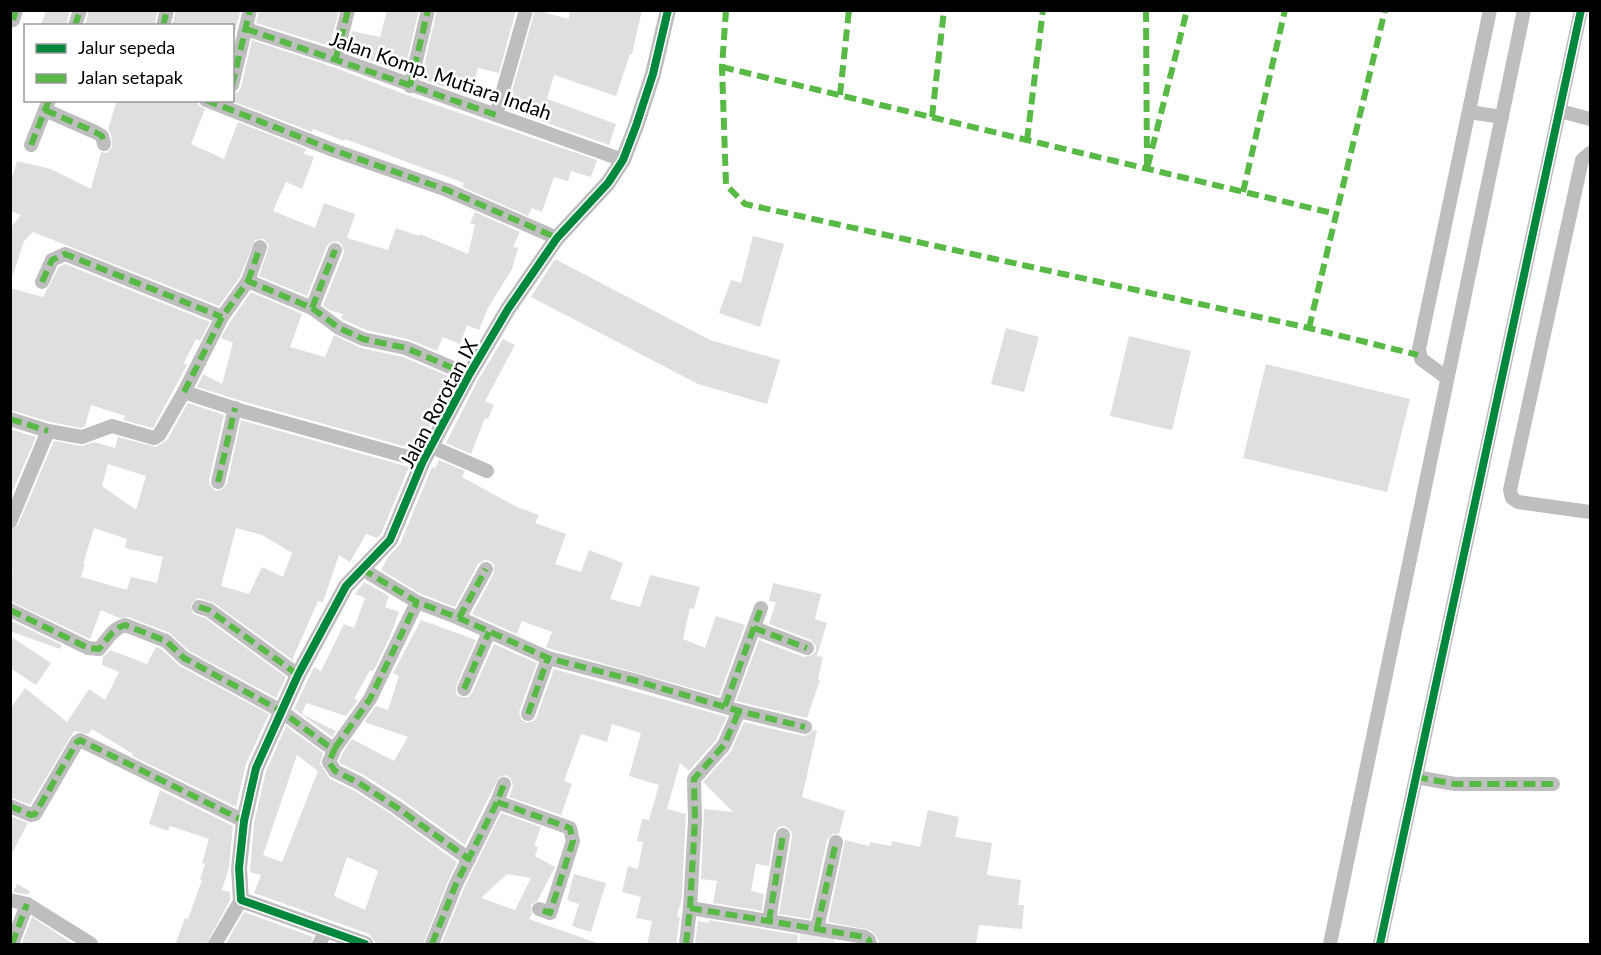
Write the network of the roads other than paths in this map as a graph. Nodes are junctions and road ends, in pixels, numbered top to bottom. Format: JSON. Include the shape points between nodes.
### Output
{"nodes":[{"id":1,"x":250,"y":10,"type":"edge"},
{"id":2,"x":348,"y":10,"type":"edge"},
{"id":3,"x":428,"y":10,"type":"edge"},
{"id":4,"x":526,"y":10,"type":"edge"},
{"id":5,"x":668,"y":10,"type":"edge"},
{"id":6,"x":1490,"y":10,"type":"edge"},
{"id":7,"x":1524,"y":10,"type":"edge"},
{"id":8,"x":1581,"y":10,"type":"edge"},
{"id":9,"x":246,"y":29,"type":"junction"},
{"id":10,"x":336,"y":58,"type":"junction"},
{"id":11,"x":234,"y":77,"type":"edge"},
{"id":12,"x":410,"y":86,"type":"junction"},
{"id":13,"x":228,"y":104,"type":"edge"},
{"id":14,"x":47,"y":105,"type":"edge"},
{"id":15,"x":1560,"y":111,"type":"junction"},
{"id":16,"x":1469,"y":112,"type":"junction"},
{"id":17,"x":496,"y":115,"type":"junction"},
{"id":18,"x":1502,"y":117,"type":"junction"},
{"id":19,"x":1590,"y":119,"type":"edge"},
{"id":20,"x":104,"y":144,"type":"dead end"},
{"id":21,"x":32,"y":145,"type":"dead end"},
{"id":22,"x":1590,"y":153,"type":"edge"},
{"id":23,"x":623,"y":160,"type":"junction"},
{"id":24,"x":557,"y":238,"type":"junction"},
{"id":25,"x":261,"y":247,"type":"dead end"},
{"id":26,"x":335,"y":250,"type":"dead end"},
{"id":27,"x":248,"y":280,"type":"junction"},
{"id":28,"x":42,"y":282,"type":"dead end"},
{"id":29,"x":312,"y":308,"type":"junction"},
{"id":30,"x":222,"y":317,"type":"junction"},
{"id":31,"x":470,"y":375,"type":"junction"},
{"id":32,"x":1447,"y":378,"type":"junction"},
{"id":33,"x":184,"y":392,"type":"junction"},
{"id":34,"x":235,"y":408,"type":"junction"},
{"id":35,"x":10,"y":419,"type":"edge"},
{"id":36,"x":48,"y":431,"type":"junction"},
{"id":37,"x":428,"y":454,"type":"junction"},
{"id":38,"x":487,"y":471,"type":"dead end"},
{"id":39,"x":218,"y":482,"type":"dead end"},
{"id":40,"x":1590,"y":513,"type":"edge"},
{"id":41,"x":10,"y":522,"type":"edge"},
{"id":42,"x":362,"y":569,"type":"junction"},
{"id":43,"x":486,"y":569,"type":"dead end"},
{"id":44,"x":417,"y":602,"type":"junction"},
{"id":45,"x":199,"y":607,"type":"dead end"},
{"id":46,"x":761,"y":608,"type":"dead end"},
{"id":47,"x":10,"y":610,"type":"edge"},
{"id":48,"x":459,"y":618,"type":"junction"},
{"id":49,"x":754,"y":628,"type":"junction"},
{"id":50,"x":489,"y":632,"type":"junction"},
{"id":51,"x":807,"y":648,"type":"dead end"},
{"id":52,"x":548,"y":658,"type":"junction"},
{"id":53,"x":298,"y":675,"type":"junction"},
{"id":54,"x":464,"y":689,"type":"dead end"},
{"id":55,"x":732,"y":709,"type":"junction"},
{"id":56,"x":281,"y":711,"type":"junction"},
{"id":57,"x":528,"y":714,"type":"dead end"},
{"id":58,"x":805,"y":727,"type":"dead end"},
{"id":59,"x":335,"y":748,"type":"junction"},
{"id":60,"x":1416,"y":777,"type":"junction"},
{"id":61,"x":504,"y":784,"type":"dead end"},
{"id":62,"x":1553,"y":784,"type":"dead end"},
{"id":63,"x":497,"y":802,"type":"junction"},
{"id":64,"x":10,"y":806,"type":"edge"},
{"id":65,"x":244,"y":821,"type":"junction"},
{"id":66,"x":783,"y":835,"type":"dead end"},
{"id":67,"x":836,"y":842,"type":"dead end"},
{"id":68,"x":469,"y":859,"type":"junction"},
{"id":69,"x":10,"y":900,"type":"edge"},
{"id":70,"x":240,"y":900,"type":"junction"},
{"id":71,"x":27,"y":904,"type":"junction"},
{"id":72,"x":690,"y":908,"type":"junction"},
{"id":73,"x":539,"y":909,"type":"dead end"},
{"id":74,"x":769,"y":921,"type":"junction"},
{"id":75,"x":817,"y":929,"type":"junction"},
{"id":76,"x":323,"y":938,"type":"edge"},
{"id":77,"x":12,"y":945,"type":"edge"},
{"id":78,"x":91,"y":945,"type":"edge"},
{"id":79,"x":215,"y":945,"type":"edge"},
{"id":80,"x":365,"y":945,"type":"edge"},
{"id":81,"x":432,"y":945,"type":"edge"},
{"id":82,"x":686,"y":945,"type":"edge"},
{"id":83,"x":870,"y":945,"type":"edge"},
{"id":84,"x":1330,"y":945,"type":"edge"},
{"id":85,"x":1380,"y":945,"type":"edge"}],
"edges":[{"from":1,"to":9,"type":"street"},
{"from":2,"to":10,"type":"street"},
{"from":3,"to":12,"type":"street"},
{"from":4,"to":17,"type":"street"},
{"from":5,"to":23,"type":"street","name":"Jalan Rorotan IX","via":[[653,75]]},
{"from":6,"to":16,"type":"street"},
{"from":7,"to":18,"type":"street"},
{"from":8,"to":15,"type":"street"},
{"from":9,"to":10,"type":"street","name":"Jalan Komp. Mutiara Indah"},
{"from":9,"to":11,"type":"street"},
{"from":10,"to":12,"type":"street","name":"Jalan Komp. Mutiara Indah"},
{"from":12,"to":17,"type":"street","name":"Jalan Komp. Mutiara Indah"},
{"from":13,"to":24,"type":"street"},
{"from":14,"to":20,"type":"street","via":[[102,136]]},
{"from":14,"to":21,"type":"street"},
{"from":15,"to":19,"type":"street"},
{"from":15,"to":60,"type":"street"},
{"from":16,"to":18,"type":"street"},
{"from":16,"to":32,"type":"street","via":[[1418,355]]},
{"from":17,"to":23,"type":"street","name":"Jalan Komp. Mutiara Indah"},
{"from":18,"to":32,"type":"street"},
{"from":22,"to":40,"type":"street","via":[[1582,160],[1510,490],[1518,502]]},
{"from":23,"to":24,"type":"street","name":"Jalan Rorotan IX","via":[[608,183]]},
{"from":24,"to":31,"type":"street","name":"Jalan Rorotan IX","via":[[508,309]]},
{"from":25,"to":27,"type":"street"},
{"from":26,"to":29,"type":"street"},
{"from":27,"to":29,"type":"street"},
{"from":27,"to":30,"type":"street"},
{"from":28,"to":30,"type":"street","via":[[52,260],[65,254]]},
{"from":29,"to":31,"type":"street","via":[[339,328],[363,339],[406,348]]},
{"from":30,"to":33,"type":"street"},
{"from":31,"to":37,"type":"street","name":"Jalan Rorotan IX"},
{"from":32,"to":84,"type":"street"},
{"from":33,"to":34,"type":"street"},
{"from":33,"to":36,"type":"street","via":[[156,437],[112,426],[84,437]]},
{"from":34,"to":37,"type":"street"},
{"from":34,"to":39,"type":"street"},
{"from":35,"to":36,"type":"street"},
{"from":36,"to":41,"type":"street"},
{"from":37,"to":38,"type":"street"},
{"from":37,"to":42,"type":"street","name":"Jalan Rorotan IX","via":[[390,540]]},
{"from":42,"to":44,"type":"street"},
{"from":42,"to":53,"type":"street","name":"Jalan Rorotan IX","via":[[335,603]]},
{"from":43,"to":48,"type":"street"},
{"from":44,"to":48,"type":"street"},
{"from":44,"to":59,"type":"street","via":[[370,699]]},
{"from":45,"to":53,"type":"street","via":[[209,610]]},
{"from":46,"to":49,"type":"street"},
{"from":47,"to":56,"type":"street","via":[[96,650],[117,627],[125,625],[155,635],[184,658]]},
{"from":48,"to":50,"type":"street"},
{"from":49,"to":51,"type":"street"},
{"from":49,"to":55,"type":"street"},
{"from":50,"to":52,"type":"street"},
{"from":50,"to":54,"type":"street"},
{"from":52,"to":55,"type":"street"},
{"from":52,"to":57,"type":"street"},
{"from":53,"to":56,"type":"street","name":"Jalan Rorotan IX"},
{"from":55,"to":58,"type":"street"},
{"from":55,"to":72,"type":"street","via":[[724,745],[694,779]]},
{"from":56,"to":59,"type":"street"},
{"from":56,"to":65,"type":"street","name":"Jalan Rorotan IX","via":[[256,768]]},
{"from":59,"to":68,"type":"street","via":[[329,762],[335,771],[396,807]]},
{"from":60,"to":62,"type":"street","via":[[1466,784]]},
{"from":60,"to":85,"type":"street"},
{"from":61,"to":63,"type":"street"},
{"from":63,"to":68,"type":"street"},
{"from":63,"to":73,"type":"street","via":[[570,828],[573,841],[550,913]]},
{"from":64,"to":65,"type":"street","via":[[35,814],[80,740]]},
{"from":65,"to":70,"type":"street","name":"Jalan Rorotan IX"},
{"from":66,"to":74,"type":"street"},
{"from":67,"to":75,"type":"street"},
{"from":68,"to":81,"type":"street"},
{"from":69,"to":71,"type":"street"},
{"from":70,"to":76,"type":"street"},
{"from":70,"to":79,"type":"street"},
{"from":71,"to":77,"type":"street"},
{"from":71,"to":78,"type":"street"},
{"from":72,"to":74,"type":"street"},
{"from":72,"to":82,"type":"street"},
{"from":74,"to":75,"type":"street"},
{"from":75,"to":83,"type":"street","via":[[865,937]]},
{"from":76,"to":80,"type":"street"}]}
